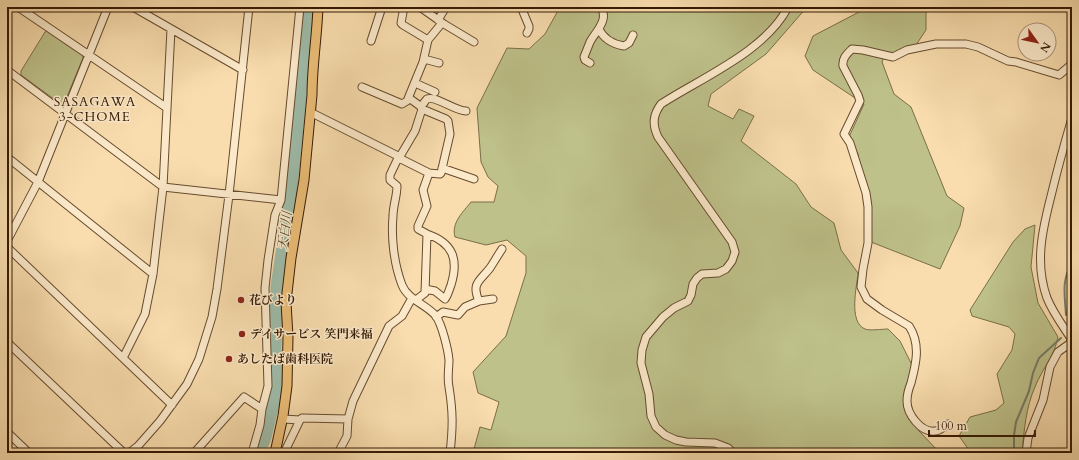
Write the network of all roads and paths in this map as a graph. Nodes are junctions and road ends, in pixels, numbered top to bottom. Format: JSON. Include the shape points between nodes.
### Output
{"nodes":[{"id":1,"x":18,"y":7,"type":"edge"},
{"id":2,"x":108,"y":7,"type":"edge"},
{"id":3,"x":133,"y":7,"type":"edge"},
{"id":4,"x":249,"y":7,"type":"edge"},
{"id":5,"x":300,"y":7,"type":"edge"},
{"id":6,"x":318,"y":7,"type":"edge"},
{"id":7,"x":382,"y":7,"type":"edge"},
{"id":8,"x":404,"y":7,"type":"edge"},
{"id":9,"x":420,"y":7,"type":"edge"},
{"id":10,"x":446,"y":7,"type":"edge"},
{"id":11,"x":521,"y":7,"type":"edge"},
{"id":12,"x":601,"y":7,"type":"edge"},
{"id":13,"x":788,"y":7,"type":"edge"},
{"id":14,"x":440,"y":21,"type":"junction"},
{"id":15,"x":172,"y":29,"type":"junction"},
{"id":16,"x":599,"y":29,"type":"junction"},
{"id":17,"x":527,"y":33,"type":"dead end"},
{"id":18,"x":633,"y":35,"type":"dead end"},
{"id":19,"x":428,"y":40,"type":"junction"},
{"id":20,"x":371,"y":41,"type":"dead end"},
{"id":21,"x":474,"y":42,"type":"dead end"},
{"id":22,"x":89,"y":56,"type":"junction"},
{"id":23,"x":424,"y":59,"type":"junction"},
{"id":24,"x":439,"y":63,"type":"dead end"},
{"id":25,"x":590,"y":63,"type":"dead end"},
{"id":26,"x":1072,"y":64,"type":"edge"},
{"id":27,"x":7,"y":70,"type":"edge"},
{"id":28,"x":243,"y":70,"type":"junction"},
{"id":29,"x":415,"y":83,"type":"junction"},
{"id":30,"x":362,"y":87,"type":"dead end"},
{"id":31,"x":435,"y":92,"type":"dead end"},
{"id":32,"x":409,"y":98,"type":"junction"},
{"id":33,"x":167,"y":108,"type":"junction"},
{"id":34,"x":422,"y":108,"type":"junction"},
{"id":35,"x":466,"y":111,"type":"dead end"},
{"id":36,"x":310,"y":112,"type":"junction"},
{"id":37,"x":66,"y":113,"type":"junction"},
{"id":38,"x":1072,"y":118,"type":"edge"},
{"id":39,"x":7,"y":157,"type":"edge"},
{"id":40,"x":399,"y":157,"type":"junction"},
{"id":41,"x":442,"y":168,"type":"junction"},
{"id":42,"x":429,"y":173,"type":"junction"},
{"id":43,"x":474,"y":179,"type":"dead end"},
{"id":44,"x":38,"y":182,"type":"junction"},
{"id":45,"x":163,"y":187,"type":"junction"},
{"id":46,"x":229,"y":195,"type":"junction"},
{"id":47,"x":281,"y":200,"type":"junction"},
{"id":48,"x":427,"y":234,"type":"junction"},
{"id":49,"x":7,"y":241,"type":"edge"},
{"id":50,"x":7,"y":248,"type":"edge"},
{"id":51,"x":502,"y":249,"type":"dead end"},
{"id":52,"x":153,"y":274,"type":"junction"},
{"id":53,"x":425,"y":289,"type":"junction"},
{"id":54,"x":414,"y":299,"type":"junction"},
{"id":55,"x":493,"y":299,"type":"dead end"},
{"id":56,"x":479,"y":301,"type":"junction"},
{"id":57,"x":436,"y":317,"type":"junction"},
{"id":58,"x":1072,"y":341,"type":"edge"},
{"id":59,"x":7,"y":342,"type":"edge"},
{"id":60,"x":123,"y":358,"type":"junction"},
{"id":61,"x":172,"y":405,"type":"junction"},
{"id":62,"x":262,"y":409,"type":"junction"},
{"id":63,"x":283,"y":419,"type":"junction"},
{"id":64,"x":348,"y":419,"type":"junction"},
{"id":65,"x":300,"y":420,"type":"junction"},
{"id":66,"x":948,"y":424,"type":"dead end"},
{"id":67,"x":7,"y":432,"type":"edge"},
{"id":68,"x":26,"y":452,"type":"edge"},
{"id":69,"x":124,"y":453,"type":"edge"},
{"id":70,"x":129,"y":453,"type":"edge"},
{"id":71,"x":194,"y":453,"type":"edge"},
{"id":72,"x":252,"y":453,"type":"edge"},
{"id":73,"x":275,"y":453,"type":"edge"},
{"id":74,"x":284,"y":453,"type":"edge"},
{"id":75,"x":338,"y":453,"type":"edge"},
{"id":76,"x":450,"y":453,"type":"edge"},
{"id":77,"x":733,"y":453,"type":"edge"},
{"id":78,"x":1026,"y":453,"type":"edge"}],
"edges":[{"from":1,"to":22,"type":"street"},
{"from":2,"to":22,"type":"street"},
{"from":3,"to":15,"type":"street"},
{"from":4,"to":28,"type":"street"},
{"from":5,"to":47,"type":"street"},
{"from":6,"to":36,"type":"main road"},
{"from":7,"to":20,"type":"street"},
{"from":8,"to":19,"type":"street","via":[[402,25]]},
{"from":9,"to":14,"type":"street"},
{"from":10,"to":14,"type":"street"},
{"from":11,"to":17,"type":"street","via":[[529,26]]},
{"from":12,"to":16,"type":"street","via":[[602,25]]},
{"from":13,"to":77,"type":"street","via":[[780,20],[751,49],[662,104],[653,120],[658,137],[732,242],[735,252],[726,269],[718,273],[702,274],[696,278],[688,301],[663,317],[646,337],[641,363],[649,394],[651,416],[656,427],[676,440],[714,442]]},
{"from":14,"to":19,"type":"street"},
{"from":14,"to":21,"type":"street"},
{"from":15,"to":28,"type":"street"},
{"from":15,"to":33,"type":"street"},
{"from":16,"to":18,"type":"street","via":[[609,41],[624,46]]},
{"from":16,"to":25,"type":"street","via":[[584,57]]},
{"from":19,"to":23,"type":"street"},
{"from":22,"to":33,"type":"street"},
{"from":22,"to":37,"type":"street"},
{"from":23,"to":24,"type":"street"},
{"from":23,"to":29,"type":"street"},
{"from":26,"to":66,"type":"street","via":[[1059,75],[1008,61],[978,47],[958,43],[936,44],[907,50],[893,57],[852,49],[843,61],[860,101],[844,134],[850,143],[868,207],[868,243],[861,288],[867,299],[909,326],[912,331],[917,355],[907,402],[910,414],[928,431],[937,431]]},
{"from":27,"to":37,"type":"street"},
{"from":28,"to":46,"type":"street"},
{"from":29,"to":31,"type":"street"},
{"from":29,"to":32,"type":"street"},
{"from":30,"to":32,"type":"street","via":[[402,104]]},
{"from":32,"to":34,"type":"street"},
{"from":33,"to":45,"type":"street"},
{"from":34,"to":35,"type":"street","via":[[430,98],[460,111]]},
{"from":34,"to":40,"type":"street","via":[[415,131]]},
{"from":34,"to":41,"type":"street","via":[[448,121],[450,134]]},
{"from":36,"to":40,"type":"street"},
{"from":36,"to":63,"type":"main road","via":[[304,180],[286,302],[288,364]]},
{"from":37,"to":44,"type":"street"},
{"from":37,"to":45,"type":"street"},
{"from":38,"to":58,"type":"street","via":[[1044,223],[1040,257],[1046,296]]},
{"from":39,"to":44,"type":"street"},
{"from":40,"to":42,"type":"street"},
{"from":40,"to":54,"type":"street","via":[[390,175],[390,180],[397,186],[393,215],[394,247],[403,288]]},
{"from":41,"to":42,"type":"street","via":[[440,174]]},
{"from":41,"to":43,"type":"street"},
{"from":42,"to":48,"type":"street","via":[[423,190],[427,206],[418,226]]},
{"from":44,"to":49,"type":"street"},
{"from":44,"to":52,"type":"street"},
{"from":45,"to":46,"type":"street"},
{"from":45,"to":52,"type":"street"},
{"from":46,"to":47,"type":"street"},
{"from":46,"to":61,"type":"street","via":[[218,289],[212,317],[199,359],[187,384]]},
{"from":47,"to":62,"type":"street","via":[[275,215],[265,288],[268,386]]},
{"from":48,"to":53,"type":"street"},
{"from":48,"to":53,"type":"street","via":[[442,241],[450,249],[453,254],[454,273],[445,299],[435,291]]},
{"from":50,"to":60,"type":"street"},
{"from":51,"to":56,"type":"street","via":[[478,280],[476,294]]},
{"from":52,"to":60,"type":"street","via":[[145,314]]},
{"from":53,"to":54,"type":"street","via":[[424,293]]},
{"from":54,"to":57,"type":"street"},
{"from":54,"to":64,"type":"street","via":[[402,316],[389,326],[353,401]]},
{"from":55,"to":56,"type":"street"},
{"from":56,"to":57,"type":"street","via":[[465,307],[458,315],[442,312]]},
{"from":57,"to":76,"type":"street","via":[[448,358],[453,412]]},
{"from":58,"to":78,"type":"street","via":[[1058,352],[1050,367],[1042,400],[1028,438]]},
{"from":59,"to":69,"type":"street"},
{"from":60,"to":61,"type":"street"},
{"from":61,"to":70,"type":"street","via":[[138,446]]},
{"from":62,"to":71,"type":"street","via":[[244,397]]},
{"from":62,"to":72,"type":"street"},
{"from":63,"to":65,"type":"street"},
{"from":63,"to":73,"type":"main road"},
{"from":64,"to":65,"type":"street"},
{"from":64,"to":75,"type":"street","via":[[347,436]]},
{"from":65,"to":74,"type":"street"},
{"from":67,"to":68,"type":"street"}]}
